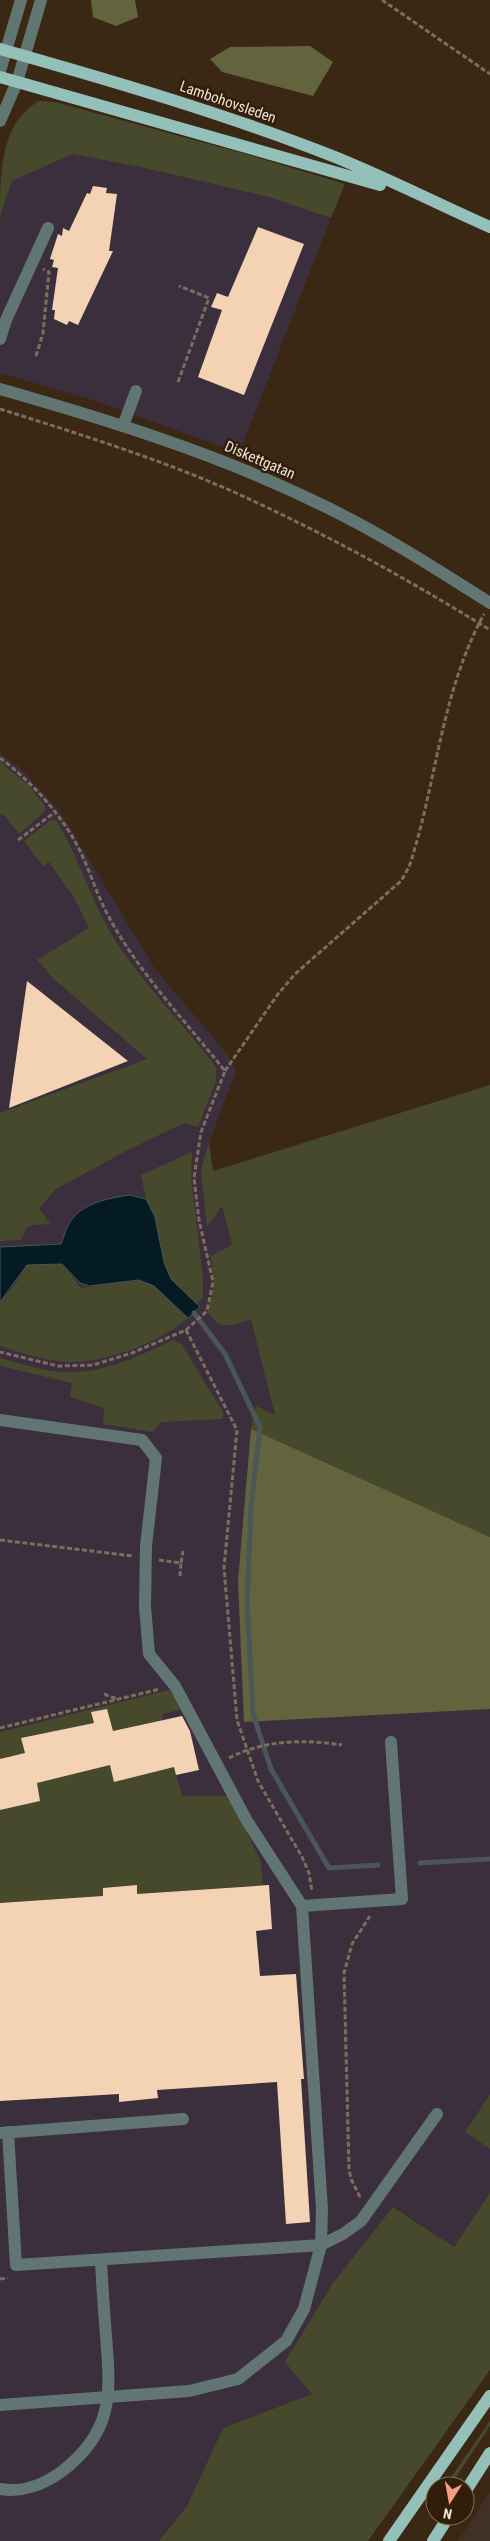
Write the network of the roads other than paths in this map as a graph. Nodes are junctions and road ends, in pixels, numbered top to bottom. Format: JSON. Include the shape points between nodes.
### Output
{"nodes":[{"id":1,"x":21,"y":0,"type":"edge"},
{"id":2,"x":41,"y":0,"type":"edge"},
{"id":3,"x":3,"y":50,"type":"edge"},
{"id":4,"x":24,"y":56,"type":"junction"},
{"id":5,"x":0,"y":71,"type":"edge"},
{"id":6,"x":0,"y":77,"type":"edge"},
{"id":7,"x":17,"y":82,"type":"junction"},
{"id":8,"x":0,"y":121,"type":"edge"},
{"id":9,"x":439,"y":204,"type":"junction"},
{"id":10,"x":490,"y":227,"type":"edge"},
{"id":11,"x":48,"y":228,"type":"dead end"},
{"id":12,"x":0,"y":338,"type":"edge"},
{"id":13,"x":0,"y":389,"type":"edge"},
{"id":14,"x":136,"y":391,"type":"dead end"},
{"id":15,"x":123,"y":426,"type":"junction"},
{"id":16,"x":488,"y":607,"type":"edge"},
{"id":17,"x":0,"y":1420,"type":"edge"},
{"id":18,"x":392,"y":1742,"type":"dead end"},
{"id":19,"x":308,"y":1906,"type":"junction"},
{"id":20,"x":437,"y":2114,"type":"dead end"},
{"id":21,"x":183,"y":2119,"type":"dead end"},
{"id":22,"x":4,"y":2133,"type":"edge"},
{"id":23,"x":321,"y":2245,"type":"junction"},
{"id":24,"x":101,"y":2260,"type":"junction"},
{"id":25,"x":490,"y":2396,"type":"edge"},
{"id":26,"x":107,"y":2397,"type":"junction"},
{"id":27,"x":0,"y":2405,"type":"edge"},
{"id":28,"x":490,"y":2453,"type":"edge"},
{"id":29,"x":475,"y":2476,"type":"edge"},
{"id":30,"x":0,"y":2489,"type":"edge"},
{"id":31,"x":443,"y":2526,"type":"edge"},
{"id":32,"x":388,"y":2541,"type":"edge"},
{"id":33,"x":433,"y":2541,"type":"edge"}],
"edges":[{"from":1,"to":3,"type":"street"},
{"from":2,"to":4,"type":"street"},
{"from":3,"to":4,"type":"main road","name":"Lambohovsleden"},
{"from":3,"to":5,"type":"street"},
{"from":4,"to":7,"type":"street"},
{"from":4,"to":9,"type":"main road","name":"Lambohovsleden","via":[[259,129],[336,158]]},
{"from":6,"to":7,"type":"main road","name":"Lambohovsleden"},
{"from":7,"to":8,"type":"street"},
{"from":7,"to":9,"type":"main road","name":"Lambohovsleden","via":[[332,170]]},
{"from":9,"to":10,"type":"main road","name":"Lambohovsleden"},
{"from":11,"to":12,"type":"street"},
{"from":13,"to":15,"type":"street","name":"Diskettgatan"},
{"from":14,"to":15,"type":"street"},
{"from":15,"to":16,"type":"street","name":"Diskettgatan","via":[[251,473],[322,504],[393,544]]},
{"from":17,"to":19,"type":"street","via":[[142,1440],[156,1458],[146,1558],[145,1607],[149,1654],[175,1686],[267,1864]]},
{"from":18,"to":19,"type":"street","via":[[402,1899]]},
{"from":19,"to":23,"type":"street"},
{"from":20,"to":23,"type":"street","via":[[361,2221]]},
{"from":21,"to":22,"type":"street"},
{"from":22,"to":24,"type":"street","via":[[16,2265]]},
{"from":23,"to":24,"type":"street"},
{"from":23,"to":26,"type":"street","via":[[304,2309],[286,2342],[238,2379],[189,2391]]},
{"from":24,"to":26,"type":"street","via":[[110,2384]]},
{"from":25,"to":32,"type":"main road"},
{"from":26,"to":27,"type":"street"},
{"from":26,"to":30,"type":"street","via":[[97,2433],[80,2456],[43,2482],[22,2489]]},
{"from":28,"to":29,"type":"main road"},
{"from":31,"to":33,"type":"main road"}]}
